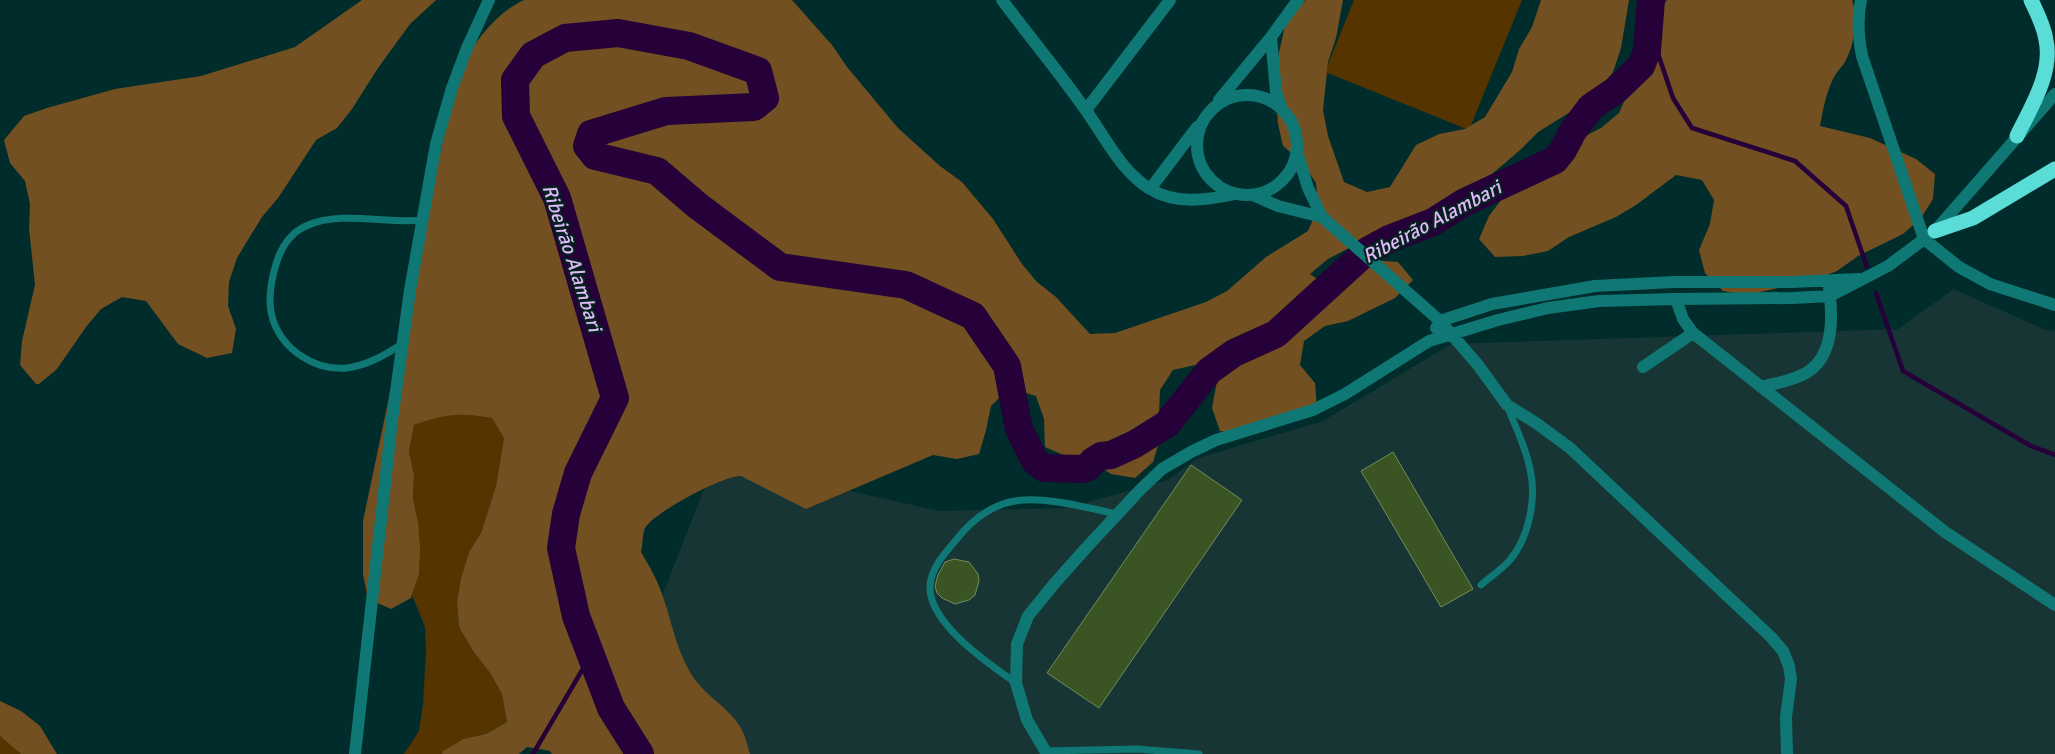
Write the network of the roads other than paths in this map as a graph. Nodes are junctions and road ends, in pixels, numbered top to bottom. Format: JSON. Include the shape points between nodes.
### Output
{"nodes":[{"id":1,"x":489,"y":0,"type":"edge"},
{"id":2,"x":1002,"y":0,"type":"edge"},
{"id":3,"x":1170,"y":0,"type":"edge"},
{"id":4,"x":1298,"y":0,"type":"edge"},
{"id":5,"x":1861,"y":0,"type":"edge"},
{"id":6,"x":2031,"y":0,"type":"edge"},
{"id":7,"x":1271,"y":36,"type":"junction"},
{"id":8,"x":2055,"y":94,"type":"edge"},
{"id":9,"x":1215,"y":105,"type":"junction"},
{"id":10,"x":1281,"y":107,"type":"junction"},
{"id":11,"x":1086,"y":110,"type":"junction"},
{"id":12,"x":1202,"y":121,"type":"junction"},
{"id":13,"x":2018,"y":136,"type":"junction"},
{"id":14,"x":1297,"y":152,"type":"junction"},
{"id":15,"x":2055,"y":169,"type":"edge"},
{"id":16,"x":1150,"y":189,"type":"junction"},
{"id":17,"x":1235,"y":194,"type":"junction"},
{"id":18,"x":1253,"y":195,"type":"junction"},
{"id":19,"x":1322,"y":216,"type":"junction"},
{"id":20,"x":422,"y":220,"type":"junction"},
{"id":21,"x":1930,"y":235,"type":"junction"},
{"id":22,"x":1863,"y":278,"type":"junction"},
{"id":23,"x":1828,"y":279,"type":"junction"},
{"id":24,"x":1830,"y":296,"type":"junction"},
{"id":25,"x":1676,"y":299,"type":"junction"},
{"id":26,"x":2055,"y":305,"type":"edge"},
{"id":27,"x":1440,"y":321,"type":"junction"},
{"id":28,"x":1693,"y":333,"type":"junction"},
{"id":29,"x":1450,"y":334,"type":"junction"},
{"id":30,"x":1429,"y":341,"type":"junction"},
{"id":31,"x":402,"y":343,"type":"junction"},
{"id":32,"x":1643,"y":366,"type":"dead end"},
{"id":33,"x":1761,"y":387,"type":"junction"},
{"id":34,"x":1507,"y":405,"type":"junction"},
{"id":35,"x":1117,"y":514,"type":"junction"},
{"id":36,"x":1481,"y":585,"type":"dead end"},
{"id":37,"x":2055,"y":605,"type":"edge"},
{"id":38,"x":1016,"y":683,"type":"junction"},
{"id":39,"x":1045,"y":752,"type":"edge"},
{"id":40,"x":354,"y":754,"type":"edge"},
{"id":41,"x":1199,"y":754,"type":"edge"},
{"id":42,"x":1787,"y":754,"type":"edge"}],
"edges":[{"from":1,"to":20,"type":"street","via":[[467,48],[442,119]]},
{"from":2,"to":11,"type":"street"},
{"from":3,"to":11,"type":"street"},
{"from":4,"to":7,"type":"street"},
{"from":5,"to":21,"type":"street","via":[[1858,36],[1862,56]]},
{"from":6,"to":13,"type":"highway","via":[[2045,33],[2047,61],[2041,86]]},
{"from":7,"to":9,"type":"street"},
{"from":7,"to":10,"type":"street","via":[[1276,92]]},
{"from":8,"to":13,"type":"street"},
{"from":9,"to":10,"type":"street","via":[[1241,94],[1269,99]]},
{"from":9,"to":12,"type":"street"},
{"from":10,"to":14,"type":"street","via":[[1297,136]]},
{"from":11,"to":16,"type":"street","via":[[1111,149]]},
{"from":12,"to":16,"type":"street"},
{"from":12,"to":17,"type":"street","via":[[1196,138],[1197,157],[1205,174],[1218,186]]},
{"from":13,"to":21,"type":"street"},
{"from":14,"to":18,"type":"street","via":[[1292,168],[1282,182],[1269,191]]},
{"from":14,"to":19,"type":"street","via":[[1308,188]]},
{"from":15,"to":21,"type":"highway","via":[[1973,218]]},
{"from":16,"to":17,"type":"street","via":[[1177,199],[1203,201]]},
{"from":17,"to":18,"type":"street"},
{"from":18,"to":19,"type":"street","via":[[1278,206]]},
{"from":19,"to":27,"type":"street"},
{"from":20,"to":31,"type":"street"},
{"from":20,"to":31,"type":"lane","via":[[324,220],[304,226],[289,237],[273,275],[272,319],[280,336],[310,362],[347,368],[365,364]]},
{"from":21,"to":22,"type":"street","via":[[1888,266]]},
{"from":21,"to":26,"type":"street","via":[[1959,267],[1990,284]]},
{"from":22,"to":23,"type":"street"},
{"from":22,"to":24,"type":"street"},
{"from":23,"to":24,"type":"street"},
{"from":23,"to":27,"type":"street","via":[[1595,286],[1492,304]]},
{"from":24,"to":25,"type":"street"},
{"from":24,"to":33,"type":"street","via":[[1831,326],[1824,354],[1817,365],[1806,373]]},
{"from":25,"to":28,"type":"street","via":[[1683,319]]},
{"from":25,"to":29,"type":"street","via":[[1598,301],[1548,308]]},
{"from":27,"to":29,"type":"street"},
{"from":27,"to":30,"type":"street"},
{"from":28,"to":32,"type":"street"},
{"from":28,"to":33,"type":"street"},
{"from":29,"to":30,"type":"street"},
{"from":29,"to":34,"type":"street"},
{"from":30,"to":35,"type":"street","via":[[1345,394],[1313,410],[1216,440],[1191,452],[1162,469]]},
{"from":31,"to":40,"type":"street"},
{"from":33,"to":37,"type":"street","via":[[1945,532]]},
{"from":34,"to":36,"type":"lane","via":[[1531,470],[1532,500],[1522,543],[1509,561]]},
{"from":34,"to":42,"type":"street","via":[[1570,448],[1771,636],[1783,651],[1791,678],[1786,717]]},
{"from":35,"to":38,"type":"street","via":[[1028,616],[1017,644]]},
{"from":35,"to":38,"type":"lane","via":[[1048,501],[1016,501],[993,508],[968,525],[935,568],[930,586],[936,608],[953,632]]},
{"from":38,"to":39,"type":"street","via":[[1027,720]]},
{"from":39,"to":41,"type":"lane","via":[[1137,749]]}]}
